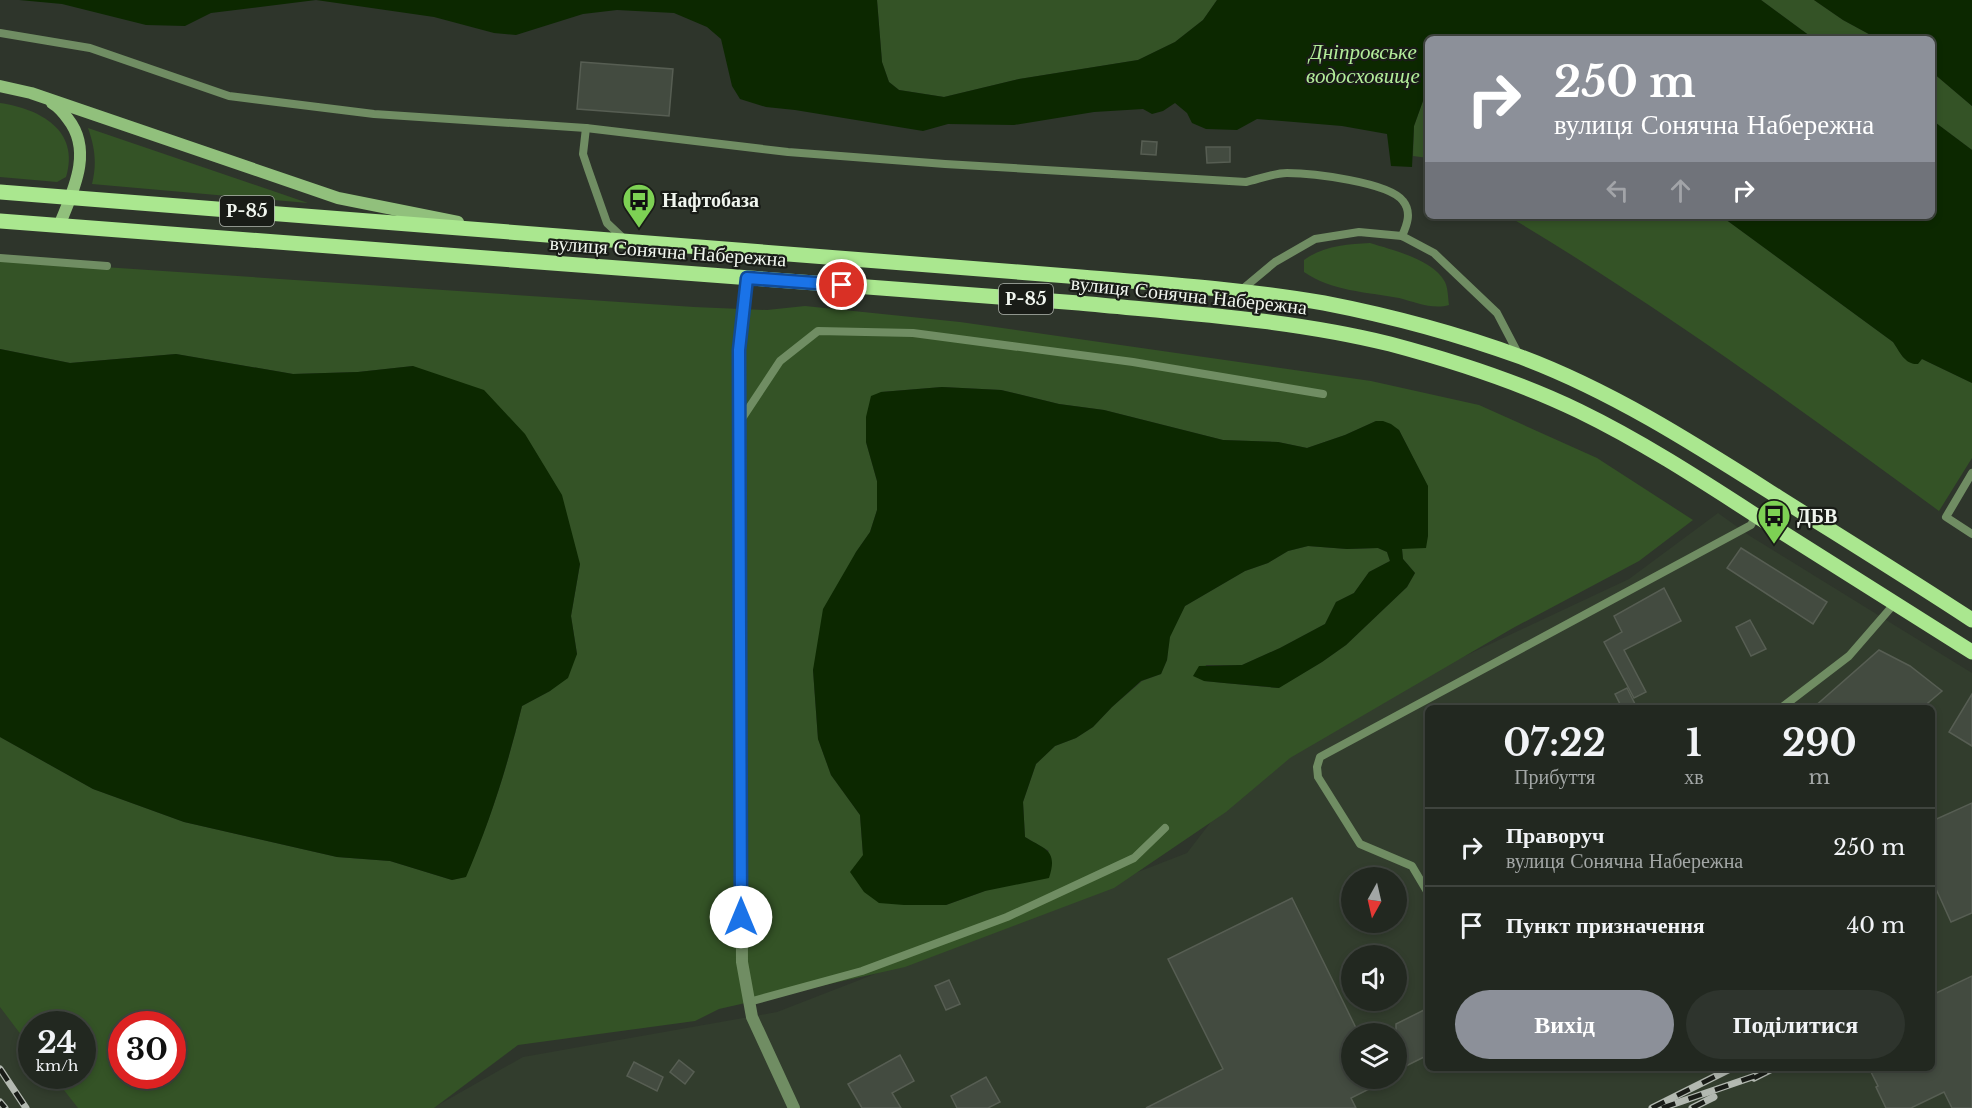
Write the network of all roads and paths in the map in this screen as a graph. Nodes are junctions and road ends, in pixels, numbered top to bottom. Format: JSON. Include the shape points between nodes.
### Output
{"nodes":[{"id":1,"x":0,"y":33,"type":"edge"},
{"id":2,"x":0,"y":86,"type":"edge"},
{"id":3,"x":31,"y":93,"type":"junction"},
{"id":4,"x":586,"y":128,"type":"junction"},
{"id":5,"x":0,"y":192,"type":"edge"},
{"id":6,"x":70,"y":197,"type":"junction"},
{"id":7,"x":0,"y":221,"type":"edge"},
{"id":8,"x":59,"y":225,"type":"junction"},
{"id":9,"x":494,"y":230,"type":"junction"},
{"id":10,"x":1402,"y":236,"type":"junction"},
{"id":11,"x":626,"y":240,"type":"junction"},
{"id":12,"x":0,"y":258,"type":"edge"},
{"id":13,"x":107,"y":266,"type":"dead end"},
{"id":14,"x":747,"y":278,"type":"junction"},
{"id":15,"x":1238,"y":292,"type":"junction"},
{"id":16,"x":1520,"y":357,"type":"junction"},
{"id":17,"x":1323,"y":394,"type":"dead end"},
{"id":18,"x":739,"y":423,"type":"junction"},
{"id":19,"x":1972,"y":473,"type":"edge"},
{"id":20,"x":1756,"y":515,"type":"junction"},
{"id":21,"x":1972,"y":534,"type":"edge"},
{"id":22,"x":1895,"y":603,"type":"junction"},
{"id":23,"x":1972,"y":620,"type":"edge"},
{"id":24,"x":1972,"y":652,"type":"edge"},
{"id":25,"x":1785,"y":705,"type":"edge"},
{"id":26,"x":1165,"y":828,"type":"dead end"},
{"id":27,"x":1425,"y":888,"type":"edge"},
{"id":28,"x":749,"y":1002,"type":"junction"},
{"id":29,"x":794,"y":1108,"type":"edge"}],
"edges":[{"from":1,"to":4,"type":"lane","via":[[90,48],[229,96],[374,114]]},
{"from":2,"to":3,"type":"main road"},
{"from":3,"to":6,"type":"main road","via":[[58,106],[72,123],[81,157]]},
{"from":3,"to":9,"type":"main road","via":[[338,198]]},
{"from":4,"to":10,"type":"lane","via":[[788,152],[945,164],[1246,182],[1285,172],[1312,175],[1355,181],[1384,189],[1403,200],[1408,212]]},
{"from":4,"to":11,"type":"lane","via":[[583,154],[607,223]]},
{"from":5,"to":6,"type":"main road","name":"вулиця Сонячна Набережна","number":"Р-85"},
{"from":6,"to":8,"type":"main road"},
{"from":6,"to":9,"type":"main road","name":"вулиця Сонячна Набережна","number":"Р-85"},
{"from":7,"to":8,"type":"main road","name":"вулиця Сонячна Набережна","number":"Р-85"},
{"from":8,"to":14,"type":"main road","name":"вулиця Сонячна Набережна","number":"Р-85"},
{"from":9,"to":11,"type":"main road","name":"вулиця Сонячна Набережна","number":"Р-85"},
{"from":10,"to":15,"type":"lane","via":[[1359,232],[1315,239],[1275,262]]},
{"from":10,"to":16,"type":"lane","via":[[1434,253],[1497,313]]},
{"from":11,"to":15,"type":"main road","name":"вулиця Сонячна Набережна","number":"Р-85"},
{"from":12,"to":13,"type":"lane"},
{"from":14,"to":18,"type":"street","via":[[739,350]]},
{"from":14,"to":20,"type":"main road","name":"вулиця Сонячна Набережна","number":"Р-85","via":[[1192,314],[1390,344],[1495,377],[1578,411],[1658,454]]},
{"from":15,"to":16,"type":"main road","name":"вулиця Сонячна Набережна","number":"Р-85","via":[[1360,310]]},
{"from":16,"to":23,"type":"main road","name":"вулиця Сонячна Набережна","number":"Р-85","via":[[1590,387],[1671,431]]},
{"from":17,"to":18,"type":"lane","via":[[1133,362],[913,333],[818,331],[780,361]]},
{"from":18,"to":28,"type":"street","via":[[742,962]]},
{"from":19,"to":21,"type":"lane","via":[[1946,517]]},
{"from":20,"to":22,"type":"main road","name":"вулиця Сонячна Набережна","number":"Р-85"},
{"from":20,"to":27,"type":"lane","via":[[1751,525],[1320,757],[1318,777],[1360,844],[1412,866]]},
{"from":22,"to":24,"type":"main road","name":"вулиця Сонячна Набережна","number":"Р-85"},
{"from":22,"to":25,"type":"lane","via":[[1849,656]]},
{"from":26,"to":28,"type":"lane","via":[[1134,858],[1007,917],[862,971]]},
{"from":28,"to":29,"type":"street","via":[[752,1017]]}]}
